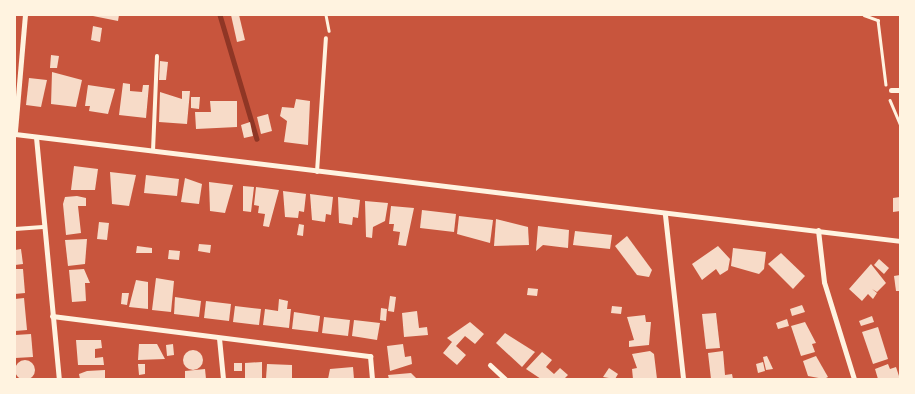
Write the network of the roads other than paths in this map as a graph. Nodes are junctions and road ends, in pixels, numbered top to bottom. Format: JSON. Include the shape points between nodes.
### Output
{"nodes":[{"id":1,"x":25,"y":15,"type":"edge"},
{"id":2,"x":326,"y":38,"type":"road end"},
{"id":3,"x":157,"y":56,"type":"dead end"},
{"id":4,"x":889,"y":90,"type":"road end"},
{"id":5,"x":900,"y":90,"type":"edge"},
{"id":6,"x":15,"y":132,"type":"edge"},
{"id":7,"x":36,"y":137,"type":"junction"},
{"id":8,"x":153,"y":151,"type":"junction"},
{"id":9,"x":317,"y":172,"type":"junction"},
{"id":10,"x":665,"y":215,"type":"junction"},
{"id":11,"x":43,"y":227,"type":"junction"},
{"id":12,"x":15,"y":229,"type":"edge"},
{"id":13,"x":818,"y":230,"type":"junction"},
{"id":14,"x":900,"y":241,"type":"edge"},
{"id":15,"x":52,"y":316,"type":"junction"},
{"id":16,"x":219,"y":338,"type":"junction"},
{"id":17,"x":490,"y":365,"type":"dead end"},
{"id":18,"x":59,"y":379,"type":"edge"},
{"id":19,"x":223,"y":379,"type":"edge"},
{"id":20,"x":372,"y":379,"type":"edge"},
{"id":21,"x":505,"y":379,"type":"edge"},
{"id":22,"x":683,"y":379,"type":"edge"},
{"id":23,"x":854,"y":379,"type":"edge"}],
"edges":[{"from":1,"to":6,"type":"street"},
{"from":2,"to":9,"type":"lane"},
{"from":3,"to":8,"type":"lane"},
{"from":4,"to":5,"type":"street"},
{"from":6,"to":7,"type":"street"},
{"from":7,"to":8,"type":"street"},
{"from":7,"to":11,"type":"street"},
{"from":8,"to":9,"type":"street"},
{"from":9,"to":10,"type":"street"},
{"from":10,"to":13,"type":"street"},
{"from":10,"to":22,"type":"street"},
{"from":11,"to":12,"type":"lane"},
{"from":11,"to":15,"type":"street"},
{"from":13,"to":14,"type":"street"},
{"from":13,"to":23,"type":"street","via":[[824,282]]},
{"from":15,"to":16,"type":"street"},
{"from":15,"to":18,"type":"street"},
{"from":16,"to":19,"type":"street"},
{"from":16,"to":20,"type":"street","via":[[370,356]]},
{"from":17,"to":21,"type":"street"}]}
